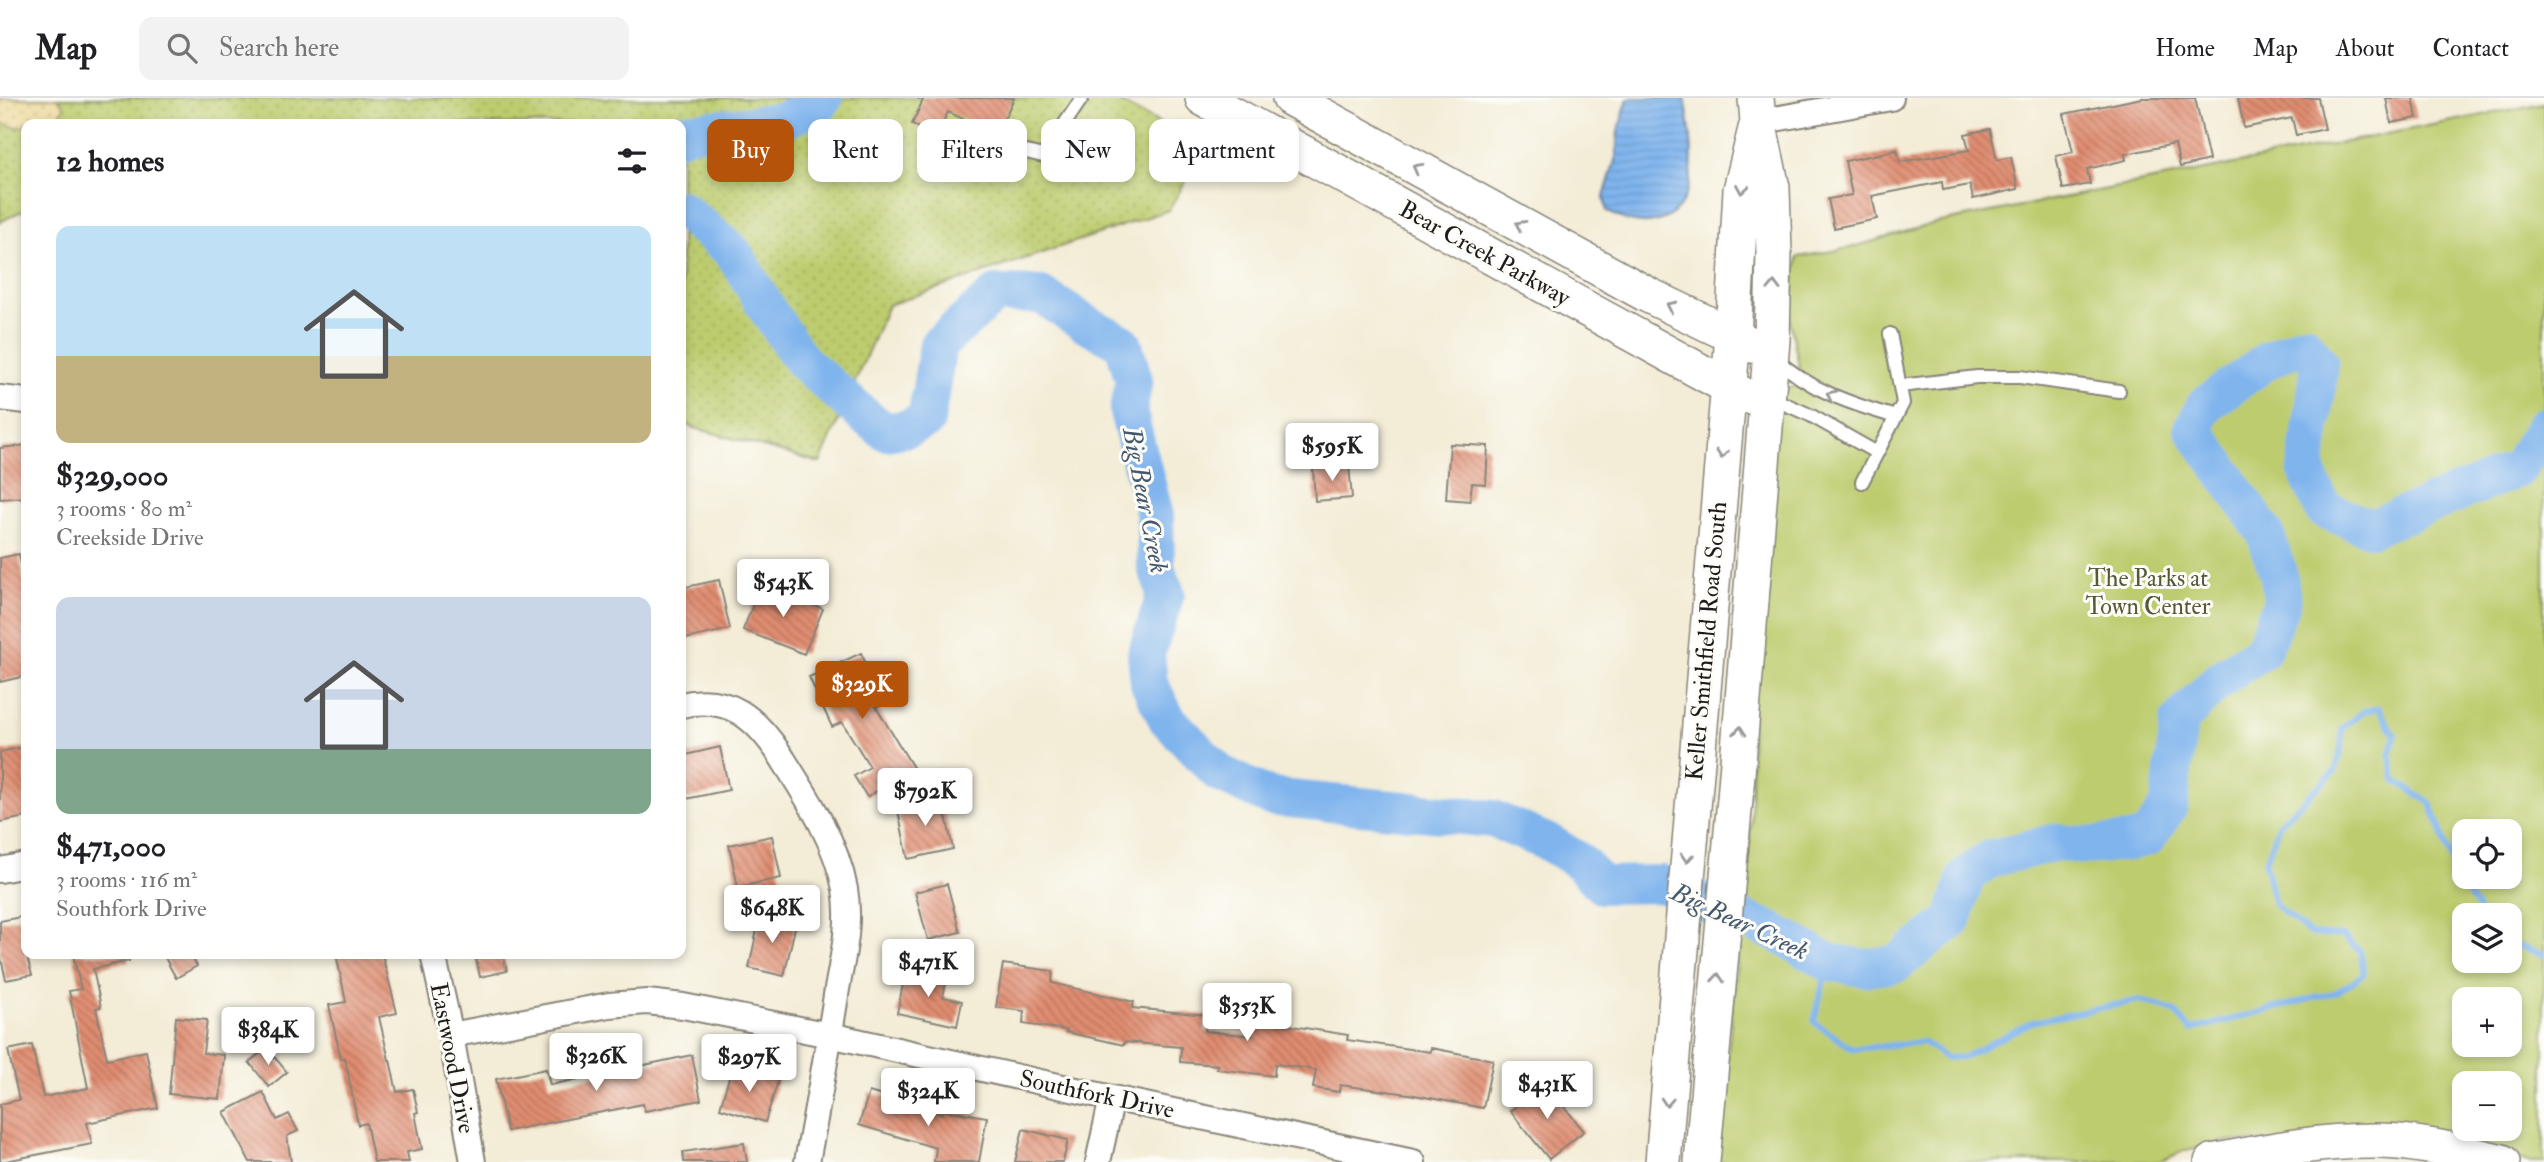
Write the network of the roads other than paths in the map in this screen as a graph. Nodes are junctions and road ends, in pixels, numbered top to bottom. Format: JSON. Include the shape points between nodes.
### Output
{"nodes":[{"id":1,"x":1082,"y":98,"type":"edge"},
{"id":2,"x":1203,"y":98,"type":"edge"},
{"id":3,"x":1278,"y":98,"type":"edge"},
{"id":4,"x":1290,"y":98,"type":"edge"},
{"id":5,"x":1891,"y":98,"type":"edge"},
{"id":6,"x":1757,"y":110,"type":"edge"},
{"id":7,"x":1242,"y":119,"type":"edge"},
{"id":8,"x":1268,"y":119,"type":"edge"},
{"id":9,"x":1299,"y":150,"type":"edge"},
{"id":10,"x":1027,"y":152,"type":"edge"},
{"id":11,"x":1477,"y":201,"type":"junction"},
{"id":12,"x":1458,"y":238,"type":"junction"},
{"id":13,"x":1890,"y":334,"type":"dead end"},
{"id":14,"x":1732,"y":336,"type":"junction"},
{"id":15,"x":1771,"y":354,"type":"junction"},
{"id":16,"x":1728,"y":386,"type":"junction"},
{"id":17,"x":1900,"y":386,"type":"junction"},
{"id":18,"x":2119,"y":391,"type":"dead end"},
{"id":19,"x":0,"y":398,"type":"edge"},
{"id":20,"x":21,"y":400,"type":"edge"},
{"id":21,"x":1767,"y":402,"type":"junction"},
{"id":22,"x":1896,"y":418,"type":"junction"},
{"id":23,"x":1877,"y":453,"type":"junction"},
{"id":24,"x":1862,"y":482,"type":"dead end"},
{"id":25,"x":686,"y":704,"type":"edge"},
{"id":26,"x":21,"y":866,"type":"edge"},
{"id":27,"x":0,"y":870,"type":"edge"},
{"id":28,"x":434,"y":959,"type":"edge"},
{"id":29,"x":451,"y":1035,"type":"junction"},
{"id":30,"x":830,"y":1035,"type":"junction"},
{"id":31,"x":1112,"y":1098,"type":"junction"},
{"id":32,"x":473,"y":1162,"type":"edge"},
{"id":33,"x":807,"y":1162,"type":"edge"},
{"id":34,"x":1098,"y":1162,"type":"edge"},
{"id":35,"x":1413,"y":1162,"type":"edge"},
{"id":36,"x":1662,"y":1162,"type":"edge"},
{"id":37,"x":1702,"y":1162,"type":"edge"},
{"id":38,"x":2212,"y":1162,"type":"edge"},
{"id":39,"x":2502,"y":1162,"type":"edge"}],
"edges":[{"from":1,"to":10,"type":"lane","via":[[1043,156]]},
{"from":2,"to":7,"type":"main road","name":"Bear Creek Parkway"},
{"from":3,"to":8,"type":"main road"},
{"from":11,"to":4,"type":"main road","name":"Bear Creek Parkway","one_way":true},
{"from":5,"to":6,"type":"street"},
{"from":6,"to":14,"type":"main road","name":"Keller Smithfield Road South","one_way":true,"via":[[1741,190]]},
{"from":15,"to":6,"type":"main road","name":"Keller Smithfield Road South","one_way":true,"via":[[1772,188]]},
{"from":9,"to":12,"type":"main road","name":"Bear Creek Parkway"},
{"from":11,"to":12,"type":"main road"},
{"from":14,"to":11,"type":"main road","name":"Bear Creek Parkway","one_way":true},
{"from":12,"to":16,"type":"main road","name":"Bear Creek Parkway"},
{"from":13,"to":17,"type":"lane"},
{"from":14,"to":15,"type":"main road","name":"Bear Creek Parkway"},
{"from":14,"to":16,"type":"main road","name":"Keller Smithfield Road South"},
{"from":15,"to":21,"type":"main road","name":"Keller Smithfield Road South"},
{"from":22,"to":15,"type":"lane","one_way":true,"via":[[1831,395],[1794,376]]},
{"from":16,"to":21,"type":"main road","name":"Bear Creek Parkway"},
{"from":16,"to":36,"type":"main road","name":"Keller Smithfield Road South","one_way":true},
{"from":17,"to":18,"type":"lane","via":[[2020,377]]},
{"from":17,"to":22,"type":"lane","via":[[1903,403]]},
{"from":19,"to":20,"type":"street"},
{"from":21,"to":23,"type":"lane","via":[[1810,415]]},
{"from":37,"to":21,"type":"main road","name":"Keller Smithfield Road South","one_way":true},
{"from":22,"to":23,"type":"lane"},
{"from":23,"to":24,"type":"lane"},
{"from":25,"to":30,"type":"street","via":[[736,709],[756,723],[814,807],[840,870],[848,920]]},
{"from":26,"to":27,"type":"street"},
{"from":28,"to":29,"type":"street","name":"Eastwood Drive"},
{"from":29,"to":30,"type":"street","name":"Southfork Drive","via":[[647,1002]]},
{"from":29,"to":32,"type":"street","name":"Eastwood Drive"},
{"from":30,"to":31,"type":"street","name":"Southfork Drive"},
{"from":30,"to":33,"type":"street"},
{"from":31,"to":34,"type":"street"},
{"from":31,"to":35,"type":"street","name":"Southfork Drive"},
{"from":38,"to":39,"type":"main road","via":[[2285,1147],[2381,1141]]}]}
